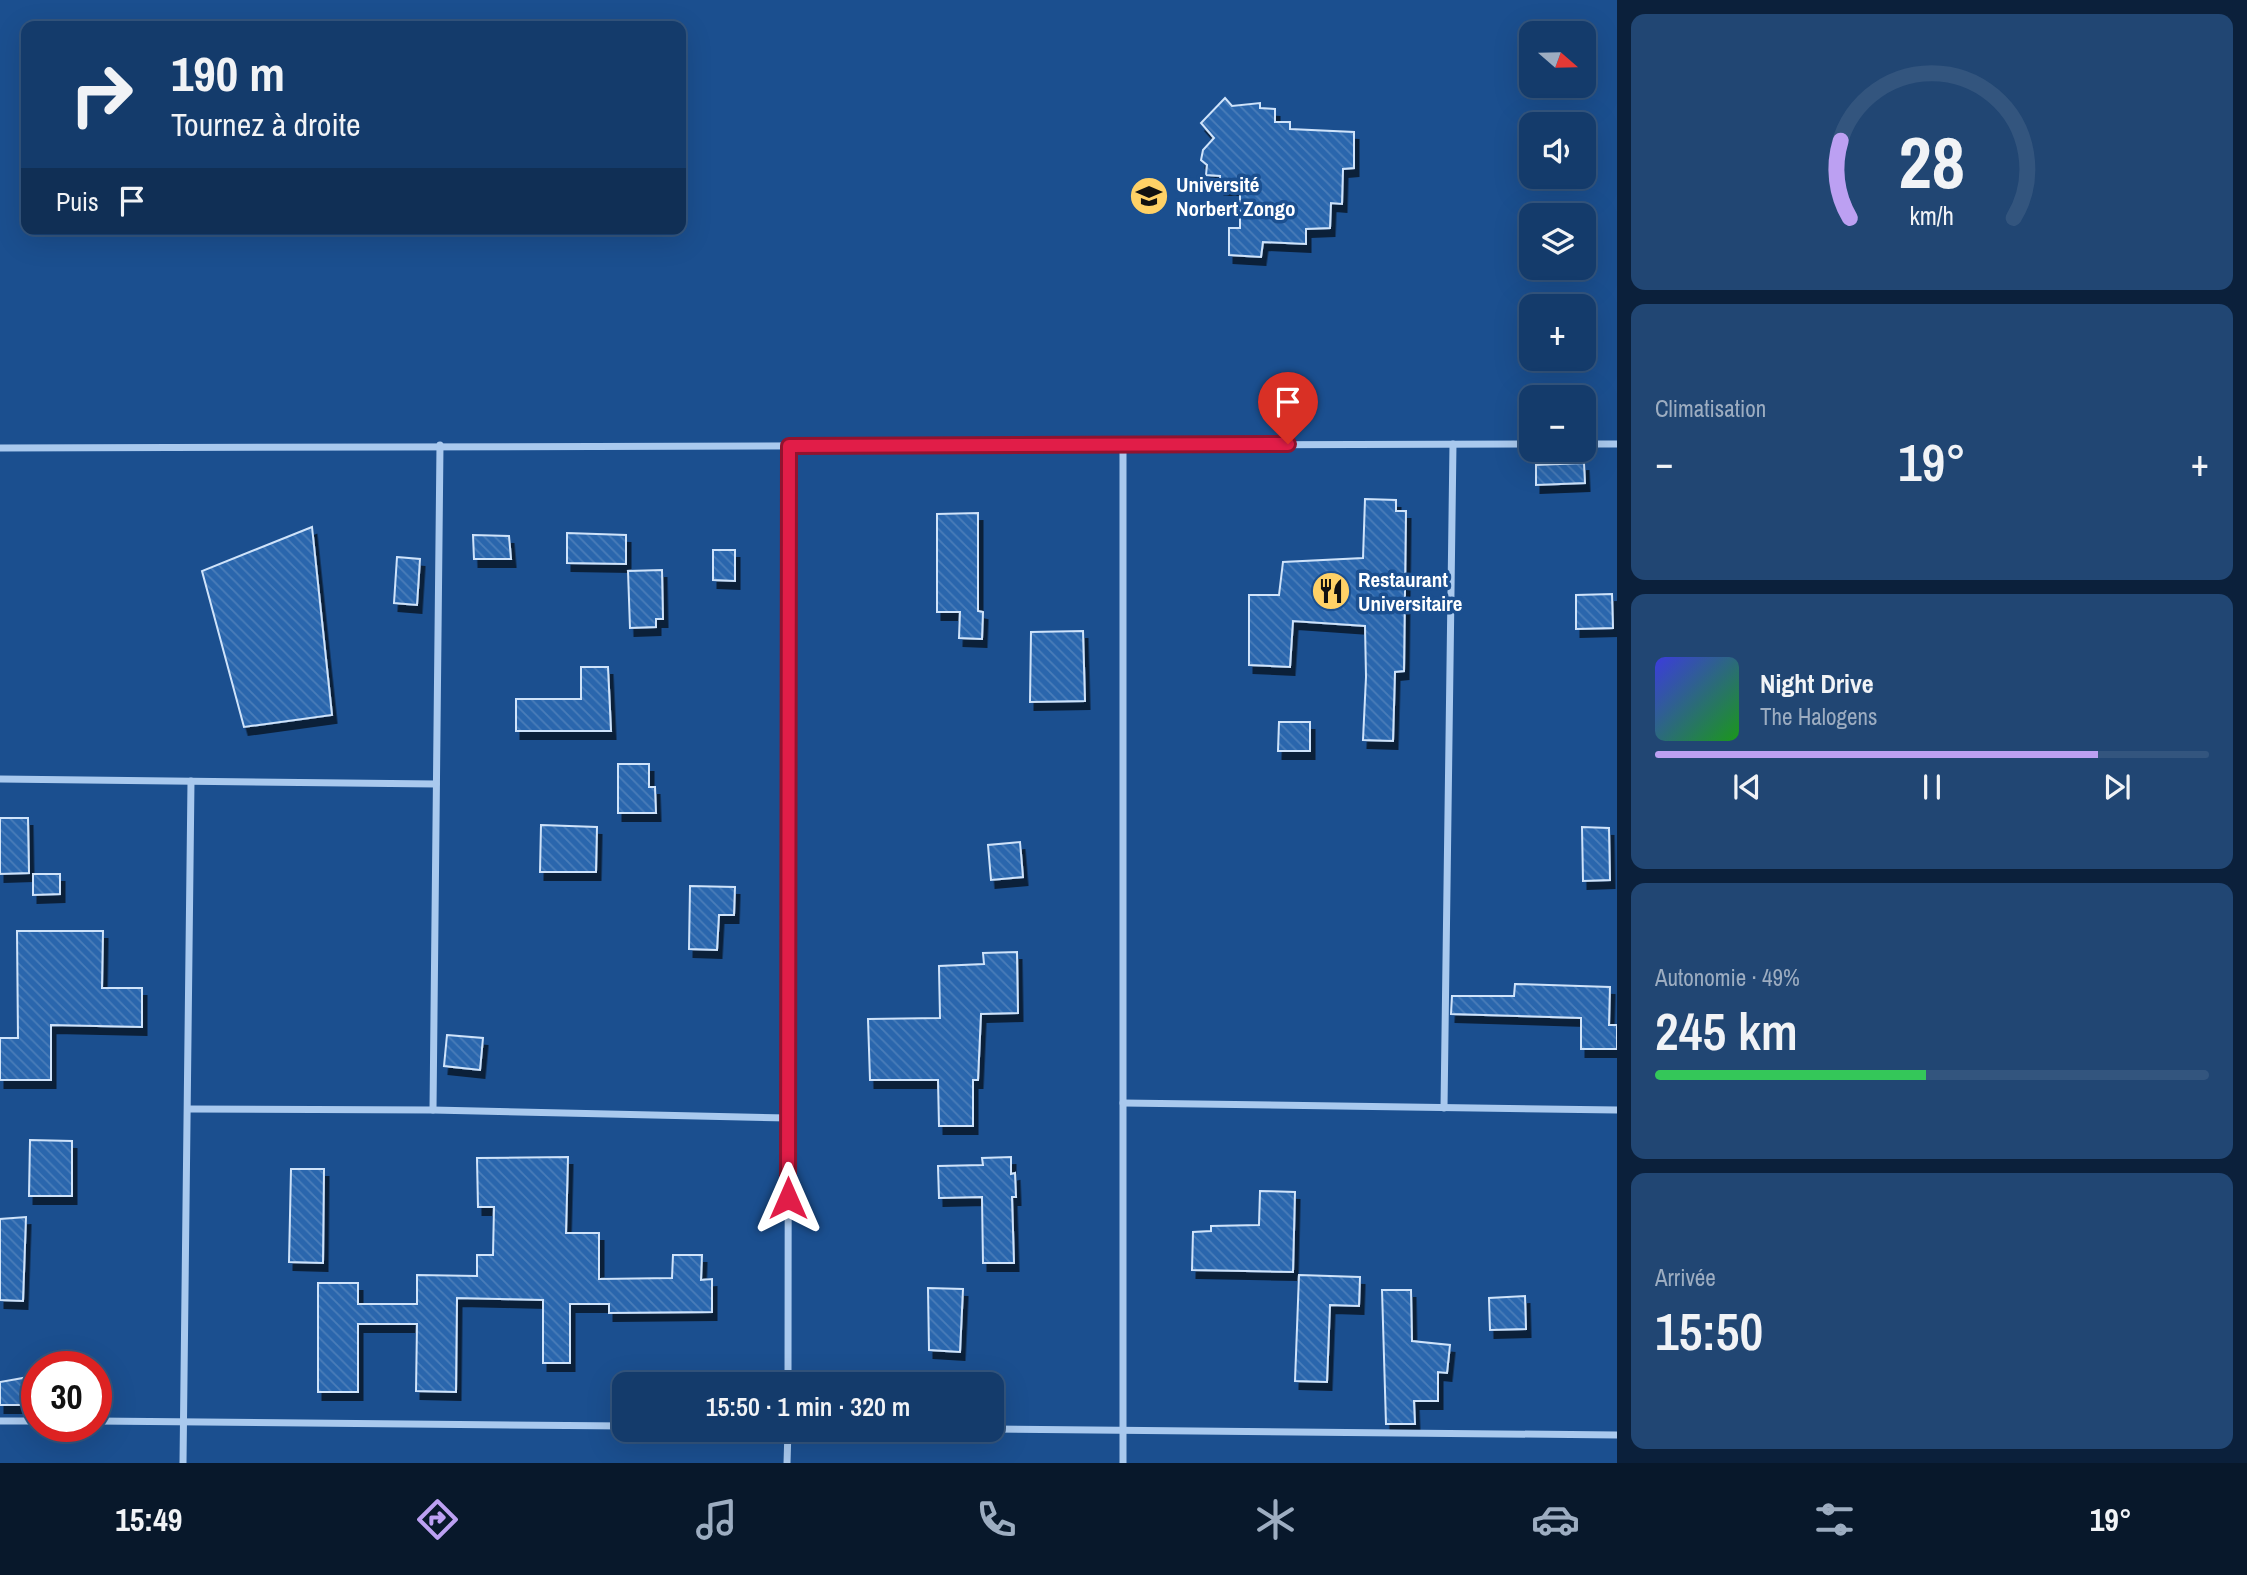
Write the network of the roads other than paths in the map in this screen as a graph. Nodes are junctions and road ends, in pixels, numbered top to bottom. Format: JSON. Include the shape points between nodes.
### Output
{"nodes":[{"id":1,"x":1453,"y":444,"type":"junction"},
{"id":2,"x":1519,"y":444,"type":"edge"},
{"id":3,"x":1596,"y":444,"type":"edge"},
{"id":4,"x":1617,"y":444,"type":"edge"},
{"id":5,"x":440,"y":445,"type":"junction"},
{"id":6,"x":1124,"y":445,"type":"junction"},
{"id":7,"x":789,"y":446,"type":"junction"},
{"id":8,"x":0,"y":448,"type":"edge"},
{"id":9,"x":0,"y":779,"type":"edge"},
{"id":10,"x":191,"y":781,"type":"junction"},
{"id":11,"x":436,"y":784,"type":"junction"},
{"id":12,"x":1123,"y":1103,"type":"junction"},
{"id":13,"x":1444,"y":1108,"type":"junction"},
{"id":14,"x":189,"y":1109,"type":"junction"},
{"id":15,"x":433,"y":1110,"type":"junction"},
{"id":16,"x":1617,"y":1110,"type":"edge"},
{"id":17,"x":788,"y":1118,"type":"junction"},
{"id":18,"x":788,"y":1372,"type":"edge"},
{"id":19,"x":0,"y":1420,"type":"edge"},
{"id":20,"x":21,"y":1421,"type":"edge"},
{"id":21,"x":112,"y":1421,"type":"edge"},
{"id":22,"x":184,"y":1422,"type":"junction"},
{"id":23,"x":612,"y":1426,"type":"edge"},
{"id":24,"x":1004,"y":1429,"type":"edge"},
{"id":25,"x":1123,"y":1430,"type":"junction"},
{"id":26,"x":1617,"y":1435,"type":"edge"},
{"id":27,"x":788,"y":1442,"type":"edge"},
{"id":28,"x":183,"y":1463,"type":"edge"},
{"id":29,"x":788,"y":1463,"type":"edge"},
{"id":30,"x":1123,"y":1463,"type":"edge"}],
"edges":[{"from":1,"to":2,"type":"street"},
{"from":1,"to":6,"type":"street"},
{"from":1,"to":13,"type":"street"},
{"from":3,"to":4,"type":"street"},
{"from":5,"to":7,"type":"street"},
{"from":5,"to":8,"type":"street"},
{"from":5,"to":11,"type":"street"},
{"from":6,"to":7,"type":"street"},
{"from":6,"to":12,"type":"street"},
{"from":7,"to":17,"type":"street"},
{"from":9,"to":10,"type":"street"},
{"from":10,"to":11,"type":"street"},
{"from":10,"to":14,"type":"street"},
{"from":11,"to":15,"type":"street"},
{"from":12,"to":13,"type":"street"},
{"from":12,"to":25,"type":"street"},
{"from":13,"to":16,"type":"street"},
{"from":14,"to":15,"type":"street"},
{"from":14,"to":22,"type":"street"},
{"from":15,"to":17,"type":"street"},
{"from":17,"to":18,"type":"street"},
{"from":19,"to":20,"type":"street"},
{"from":21,"to":22,"type":"street"},
{"from":22,"to":23,"type":"street"},
{"from":22,"to":28,"type":"street"},
{"from":24,"to":25,"type":"street"},
{"from":25,"to":26,"type":"street"},
{"from":25,"to":30,"type":"street"},
{"from":27,"to":29,"type":"street"}]}
